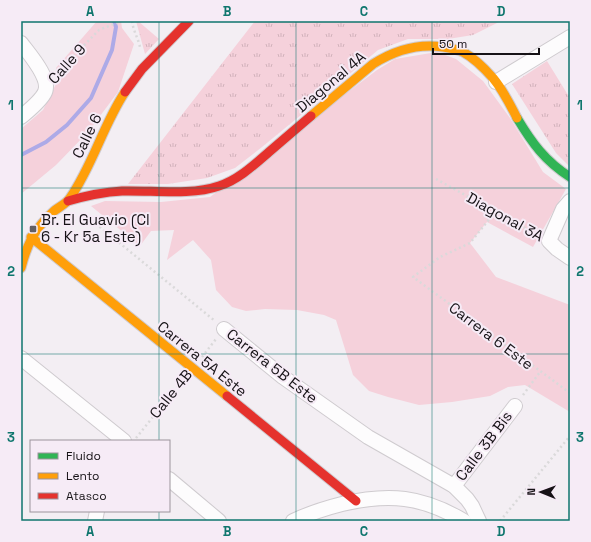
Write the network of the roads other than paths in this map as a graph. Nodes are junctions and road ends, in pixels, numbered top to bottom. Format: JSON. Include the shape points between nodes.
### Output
{"nodes":[{"id":1,"x":190,"y":21,"type":"edge"},
{"id":2,"x":570,"y":37,"type":"edge"},
{"id":3,"x":21,"y":43,"type":"edge"},
{"id":4,"x":496,"y":82,"type":"junction"},
{"id":5,"x":21,"y":117,"type":"edge"},
{"id":6,"x":570,"y":177,"type":"edge"},
{"id":7,"x":68,"y":201,"type":"junction"},
{"id":8,"x":570,"y":201,"type":"edge"},
{"id":9,"x":26,"y":246,"type":"edge"},
{"id":10,"x":570,"y":258,"type":"edge"},
{"id":11,"x":21,"y":268,"type":"edge"},
{"id":12,"x":224,"y":329,"type":"road end"},
{"id":13,"x":21,"y":358,"type":"edge"},
{"id":14,"x":515,"y":406,"type":"road end"},
{"id":15,"x":123,"y":440,"type":"edge"},
{"id":16,"x":170,"y":480,"type":"edge"},
{"id":17,"x":454,"y":486,"type":"junction"},
{"id":18,"x":356,"y":501,"type":"junction"},
{"id":19,"x":218,"y":521,"type":"edge"},
{"id":20,"x":293,"y":521,"type":"edge"},
{"id":21,"x":464,"y":521,"type":"edge"},
{"id":22,"x":479,"y":521,"type":"edge"}],
"edges":[{"from":1,"to":7,"type":"street","name":"Calle 6","via":[[141,70],[109,121]]},
{"from":2,"to":4,"type":"street"},
{"from":3,"to":5,"type":"street","name":"Calle 9","via":[[43,74],[46,85],[42,97]]},
{"from":4,"to":6,"type":"street","name":"Diagonal 4A","via":[[537,149],[555,167]]},
{"from":4,"to":7,"type":"street","name":"Diagonal 4A","via":[[475,59],[462,52],[439,46],[412,46],[396,51],[373,64],[249,169],[232,180],[201,190],[103,192]]},
{"from":7,"to":9,"type":"street","name":"Calle 6","via":[[46,218]]},
{"from":8,"to":10,"type":"street","name":"Diagonal 3A","via":[[563,209],[549,240]]},
{"from":9,"to":11,"type":"street","name":"Calle 6"},
{"from":9,"to":18,"type":"street","name":"Carrera 5A Este","via":[[38,244]]},
{"from":12,"to":17,"type":"street","name":"Carrera 5B Este","via":[[283,377],[368,437]]},
{"from":13,"to":15,"type":"street"},
{"from":14,"to":17,"type":"street","name":"Calle 3B Bis"},
{"from":16,"to":19,"type":"street"},
{"from":17,"to":22,"type":"street","name":"Carrera 5B Este","via":[[467,499]]},
{"from":18,"to":20,"type":"street"},
{"from":18,"to":21,"type":"street","via":[[384,498],[412,500],[439,508]]}]}
